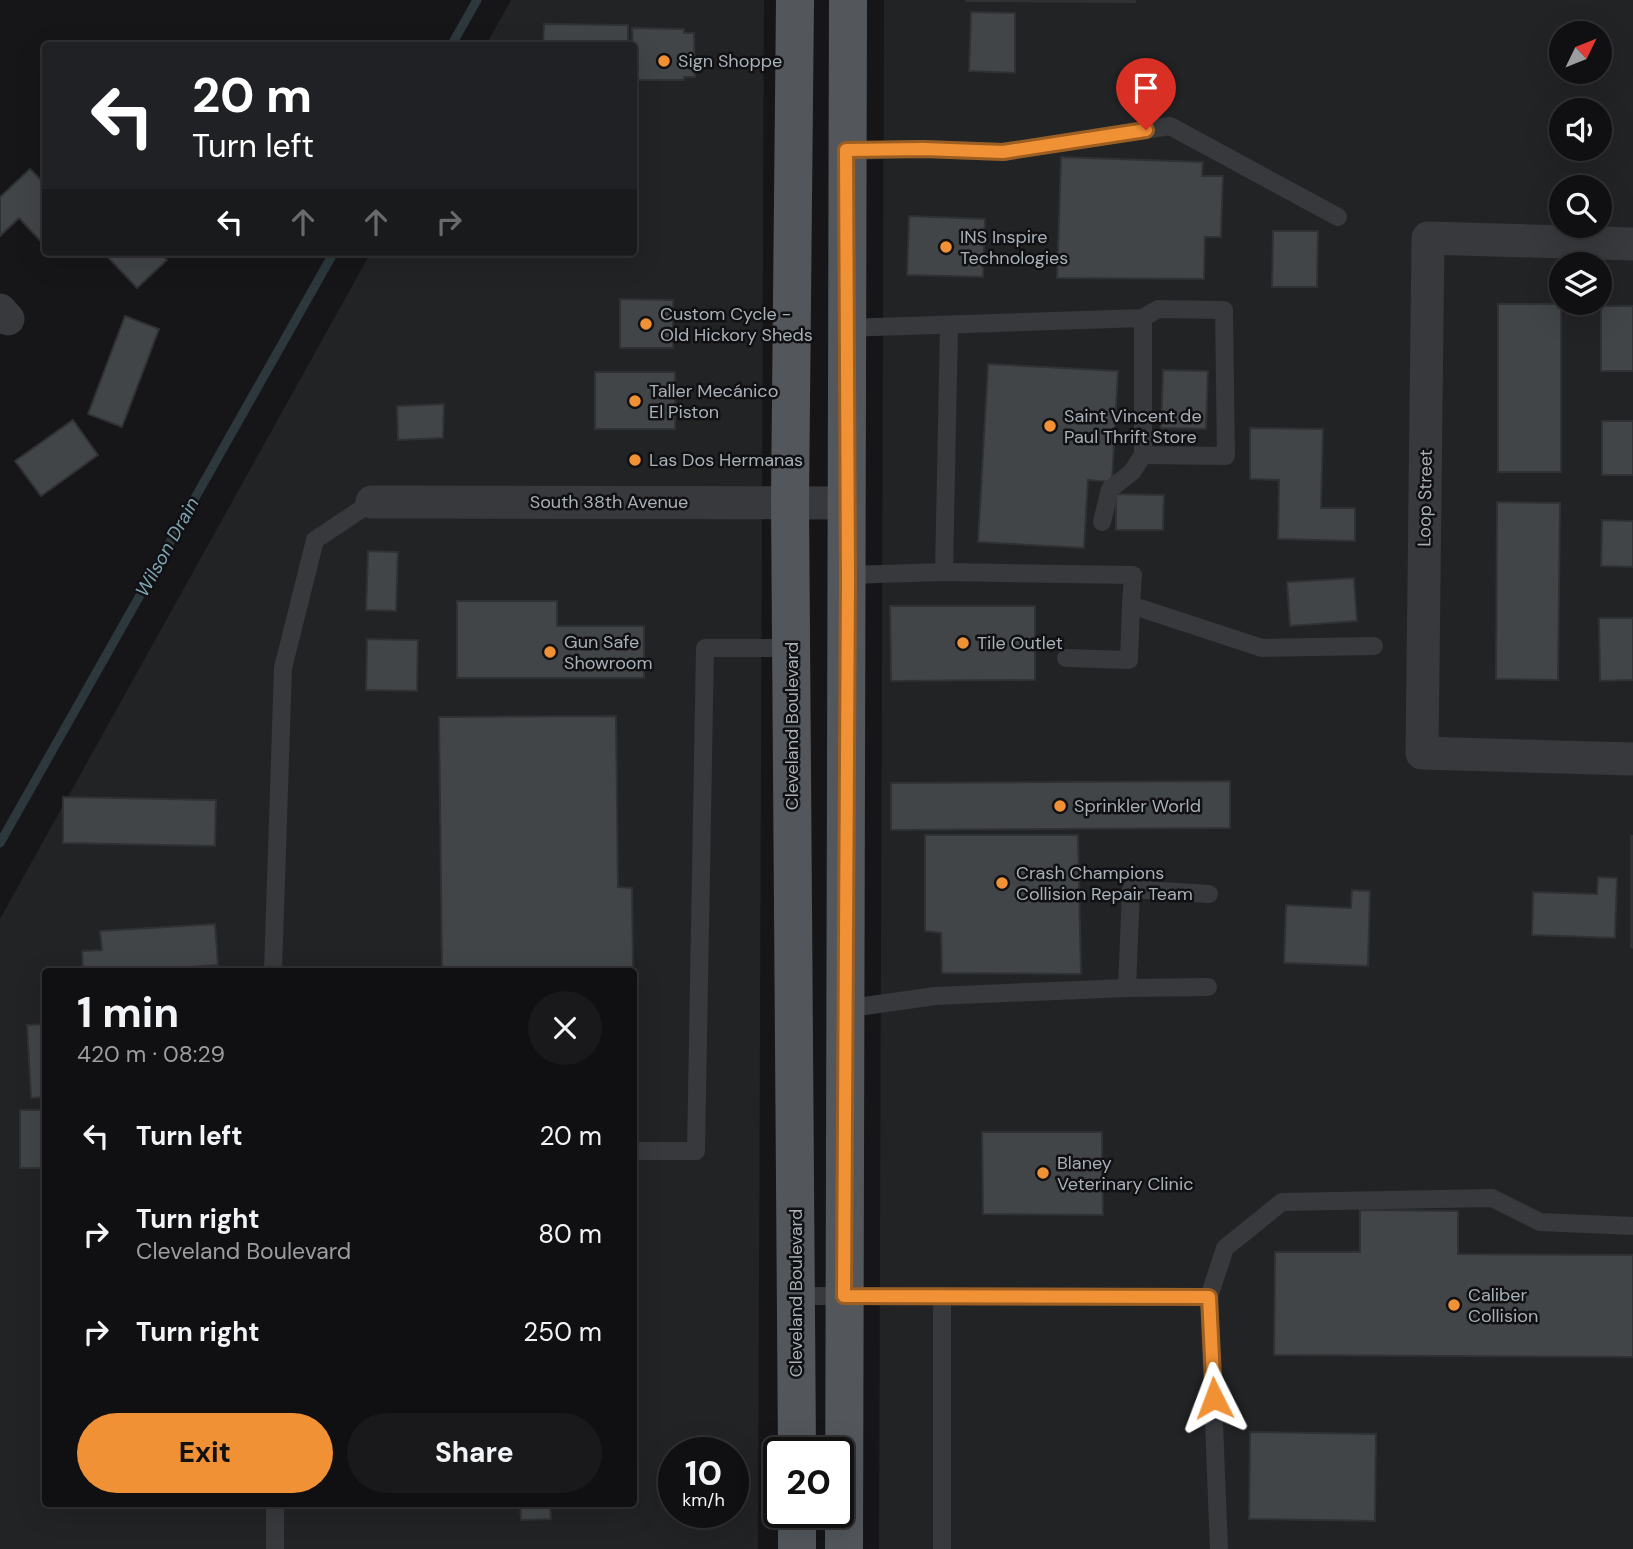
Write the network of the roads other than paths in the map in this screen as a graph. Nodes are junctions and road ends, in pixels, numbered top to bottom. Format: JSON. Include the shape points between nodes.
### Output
{"nodes":[{"id":1,"x":795,"y":0,"type":"edge"},
{"id":2,"x":848,"y":0,"type":"edge"},
{"id":3,"x":846,"y":150,"type":"junction"},
{"id":4,"x":1338,"y":217,"type":"dead end"},
{"id":5,"x":1633,"y":244,"type":"edge"},
{"id":6,"x":1143,"y":318,"type":"junction"},
{"id":7,"x":949,"y":325,"type":"junction"},
{"id":8,"x":845,"y":328,"type":"junction"},
{"id":9,"x":1143,"y":454,"type":"junction"},
{"id":10,"x":790,"y":501,"type":"junction"},
{"id":11,"x":372,"y":502,"type":"joint"},
{"id":12,"x":845,"y":503,"type":"junction"},
{"id":13,"x":1102,"y":522,"type":"dead end"},
{"id":14,"x":944,"y":572,"type":"junction"},
{"id":15,"x":848,"y":575,"type":"junction"},
{"id":16,"x":1131,"y":605,"type":"junction"},
{"id":17,"x":1374,"y":646,"type":"dead end"},
{"id":18,"x":792,"y":648,"type":"junction"},
{"id":19,"x":1066,"y":658,"type":"dead end"},
{"id":20,"x":1633,"y":759,"type":"edge"},
{"id":21,"x":1209,"y":894,"type":"dead end"},
{"id":22,"x":273,"y":968,"type":"edge"},
{"id":23,"x":1209,"y":987,"type":"dead end"},
{"id":24,"x":1127,"y":988,"type":"junction"},
{"id":25,"x":845,"y":1009,"type":"junction"},
{"id":26,"x":637,"y":1151,"type":"edge"},
{"id":27,"x":1633,"y":1226,"type":"edge"},
{"id":28,"x":796,"y":1296,"type":"junction"},
{"id":29,"x":844,"y":1296,"type":"junction"},
{"id":30,"x":942,"y":1296,"type":"junction"},
{"id":31,"x":1209,"y":1297,"type":"junction"},
{"id":32,"x":797,"y":1437,"type":"edge"},
{"id":33,"x":275,"y":1507,"type":"edge"},
{"id":34,"x":797,"y":1528,"type":"edge"},
{"id":35,"x":275,"y":1549,"type":"edge"},
{"id":36,"x":797,"y":1549,"type":"edge"},
{"id":37,"x":844,"y":1549,"type":"edge"},
{"id":38,"x":942,"y":1549,"type":"edge"},
{"id":39,"x":1219,"y":1549,"type":"edge"}],
"edges":[{"from":1,"to":10,"type":"main road","name":"Cleveland Boulevard"},
{"from":2,"to":3,"type":"main road"},
{"from":3,"to":4,"type":"lane","via":[[1003,152],[1170,126]]},
{"from":3,"to":8,"type":"main road"},
{"from":5,"to":20,"type":"street","name":"Loop Street","via":[[1428,237],[1422,753]]},
{"from":6,"to":7,"type":"lane"},
{"from":6,"to":9,"type":"lane"},
{"from":6,"to":9,"type":"lane","via":[[1158,309],[1223,310],[1226,456]]},
{"from":7,"to":8,"type":"lane"},
{"from":7,"to":14,"type":"lane"},
{"from":8,"to":12,"type":"main road"},
{"from":9,"to":13,"type":"lane","via":[[1132,472],[1110,489]]},
{"from":10,"to":11,"type":"street","name":"South 38th Avenue"},
{"from":10,"to":12,"type":"street","name":"South 38th Avenue"},
{"from":10,"to":18,"type":"main road","name":"Cleveland Boulevard"},
{"from":11,"to":22,"type":"lane","via":[[314,540],[283,668]]},
{"from":12,"to":15,"type":"main road"},
{"from":14,"to":15,"type":"lane"},
{"from":14,"to":16,"type":"lane","via":[[1133,575]]},
{"from":15,"to":25,"type":"main road"},
{"from":16,"to":17,"type":"lane","via":[[1262,648]]},
{"from":16,"to":19,"type":"lane","via":[[1129,660]]},
{"from":18,"to":26,"type":"lane","via":[[705,648],[696,1151]]},
{"from":18,"to":28,"type":"main road","name":"Cleveland Boulevard"},
{"from":21,"to":24,"type":"lane","via":[[1131,889]]},
{"from":23,"to":24,"type":"lane"},
{"from":24,"to":25,"type":"lane","via":[[936,996]]},
{"from":25,"to":29,"type":"main road"},
{"from":27,"to":31,"type":"lane","via":[[1540,1222],[1492,1198],[1282,1202],[1225,1248]]},
{"from":28,"to":29,"type":"lane"},
{"from":28,"to":32,"type":"main road","name":"Cleveland Boulevard"},
{"from":29,"to":30,"type":"lane"},
{"from":29,"to":37,"type":"main road"},
{"from":30,"to":31,"type":"lane"},
{"from":30,"to":38,"type":"lane"},
{"from":31,"to":39,"type":"lane"},
{"from":33,"to":35,"type":"lane"},
{"from":34,"to":36,"type":"main road"}]}
